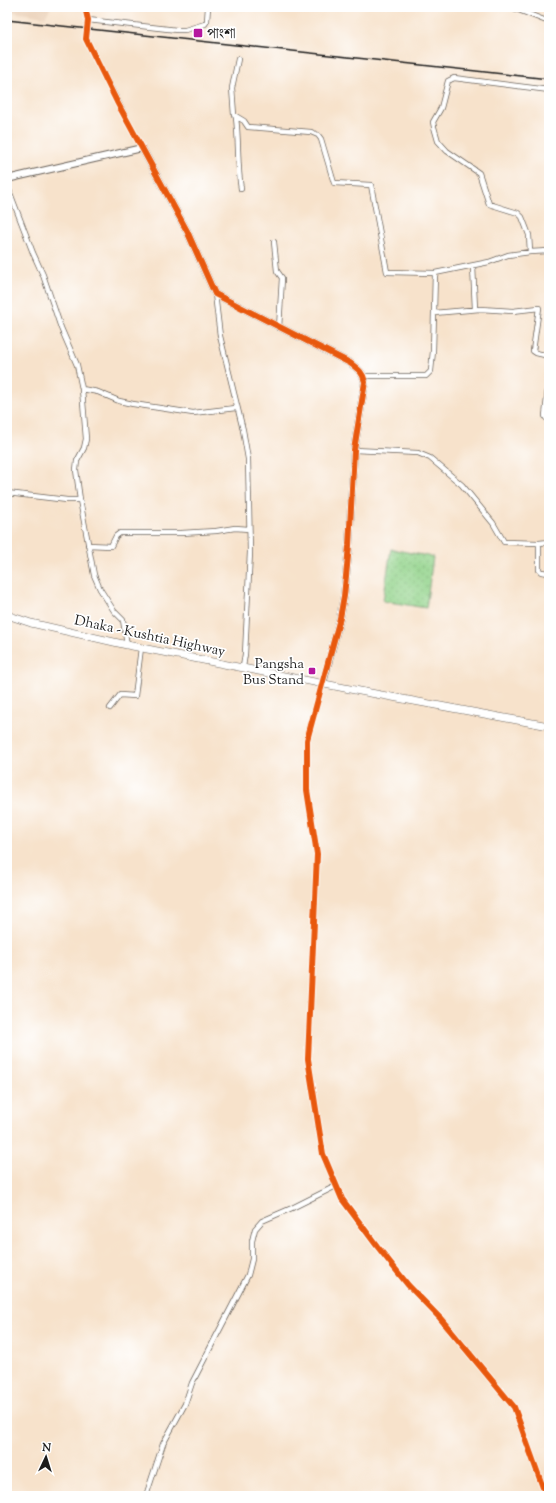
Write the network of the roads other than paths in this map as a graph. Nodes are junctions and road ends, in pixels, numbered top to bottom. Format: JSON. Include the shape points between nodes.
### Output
{"nodes":[{"id":1,"x":84,"y":7,"type":"edge"},
{"id":2,"x":208,"y":7,"type":"edge"},
{"id":3,"x":511,"y":7,"type":"edge"},
{"id":4,"x":88,"y":20,"type":"junction"},
{"id":5,"x":549,"y":22,"type":"edge"},
{"id":6,"x":238,"y":59,"type":"dead end"},
{"id":7,"x":549,"y":90,"type":"edge"},
{"id":8,"x":236,"y":118,"type":"junction"},
{"id":9,"x":142,"y":148,"type":"junction"},
{"id":10,"x":7,"y":179,"type":"edge"},
{"id":11,"x":7,"y":185,"type":"edge"},
{"id":12,"x":241,"y":189,"type":"dead end"},
{"id":13,"x":274,"y":242,"type":"dead end"},
{"id":14,"x":549,"y":251,"type":"edge"},
{"id":15,"x":530,"y":252,"type":"junction"},
{"id":16,"x":473,"y":266,"type":"junction"},
{"id":17,"x":435,"y":273,"type":"junction"},
{"id":18,"x":215,"y":294,"type":"junction"},
{"id":19,"x":475,"y":309,"type":"junction"},
{"id":20,"x":434,"y":313,"type":"junction"},
{"id":21,"x":279,"y":328,"type":"junction"},
{"id":22,"x":549,"y":356,"type":"edge"},
{"id":23,"x":363,"y":376,"type":"junction"},
{"id":24,"x":549,"y":379,"type":"edge"},
{"id":25,"x":82,"y":389,"type":"junction"},
{"id":26,"x":236,"y":408,"type":"junction"},
{"id":27,"x":549,"y":419,"type":"edge"},
{"id":28,"x":354,"y":450,"type":"junction"},
{"id":29,"x":7,"y":493,"type":"edge"},
{"id":30,"x":80,"y":500,"type":"junction"},
{"id":31,"x":250,"y":529,"type":"junction"},
{"id":32,"x":549,"y":542,"type":"edge"},
{"id":33,"x":539,"y":543,"type":"junction"},
{"id":34,"x":88,"y":545,"type":"junction"},
{"id":35,"x":549,"y":573,"type":"edge"},
{"id":36,"x":7,"y":615,"type":"edge"},
{"id":37,"x":127,"y":645,"type":"junction"},
{"id":38,"x":141,"y":648,"type":"junction"},
{"id":39,"x":243,"y":667,"type":"junction"},
{"id":40,"x":323,"y":683,"type":"junction"},
{"id":41,"x":110,"y":708,"type":"dead end"},
{"id":42,"x":549,"y":726,"type":"edge"},
{"id":43,"x":336,"y":1186,"type":"junction"},
{"id":44,"x":146,"y":1496,"type":"edge"},
{"id":45,"x":546,"y":1496,"type":"edge"}],
"edges":[{"from":1,"to":4,"type":"street"},
{"from":2,"to":4,"type":"street","via":[[205,24],[185,30]]},
{"from":3,"to":5,"type":"street"},
{"from":4,"to":9,"type":"street","via":[[86,39]]},
{"from":6,"to":8,"type":"street","via":[[232,88]]},
{"from":7,"to":15,"type":"street","via":[[450,78],[434,122],[438,141],[447,151],[479,173],[489,204],[518,213],[522,217],[529,235]]},
{"from":8,"to":12,"type":"street"},
{"from":8,"to":17,"type":"street","via":[[248,127],[310,132],[318,135],[334,183],[371,185],[387,272]]},
{"from":9,"to":10,"type":"street"},
{"from":9,"to":18,"type":"street","via":[[187,231]]},
{"from":11,"to":25,"type":"street","via":[[77,365]]},
{"from":13,"to":21,"type":"street","via":[[277,271],[282,278]]},
{"from":14,"to":15,"type":"street"},
{"from":15,"to":16,"type":"street","via":[[508,255]]},
{"from":16,"to":17,"type":"street"},
{"from":16,"to":19,"type":"street"},
{"from":17,"to":20,"type":"street"},
{"from":18,"to":21,"type":"street"},
{"from":18,"to":26,"type":"street","via":[[220,336]]},
{"from":19,"to":20,"type":"street"},
{"from":19,"to":22,"type":"street","via":[[507,311],[539,308],[533,351]]},
{"from":20,"to":23,"type":"street","via":[[433,351],[429,374]]},
{"from":21,"to":23,"type":"street","via":[[350,363]]},
{"from":23,"to":28,"type":"street","via":[[365,382]]},
{"from":24,"to":27,"type":"street","via":[[545,416]]},
{"from":25,"to":26,"type":"street","via":[[132,404],[193,413]]},
{"from":25,"to":30,"type":"street","via":[[86,439],[76,470]]},
{"from":26,"to":31,"type":"street","via":[[248,459]]},
{"from":28,"to":33,"type":"street","via":[[418,453],[430,458],[462,485],[493,523],[504,542]]},
{"from":28,"to":40,"type":"street","via":[[344,596]]},
{"from":29,"to":30,"type":"street"},
{"from":30,"to":34,"type":"street"},
{"from":31,"to":34,"type":"street","via":[[120,533],[111,546]]},
{"from":31,"to":39,"type":"street","via":[[249,594]]},
{"from":32,"to":33,"type":"street"},
{"from":33,"to":35,"type":"street","via":[[539,570]]},
{"from":34,"to":37,"type":"street","via":[[94,575],[110,606],[122,620]]},
{"from":36,"to":37,"type":"main road","name":"Dhaka - Kushtia Highway"},
{"from":37,"to":38,"type":"main road","name":"Dhaka - Kushtia Highway"},
{"from":38,"to":39,"type":"main road","name":"Dhaka - Kushtia Highway"},
{"from":38,"to":41,"type":"street","via":[[135,696],[120,695]]},
{"from":39,"to":40,"type":"main road","name":"Dhaka - Kushtia Highway"},
{"from":40,"to":42,"type":"main road","name":"Dhaka - Kushtia Highway"},
{"from":40,"to":43,"type":"street","via":[[307,740],[307,790],[317,854],[308,1059],[322,1154]]},
{"from":43,"to":44,"type":"street","via":[[262,1222],[255,1229],[248,1275],[163,1444]]},
{"from":43,"to":45,"type":"street","via":[[342,1199],[408,1285],[440,1318],[514,1407]]}]}
